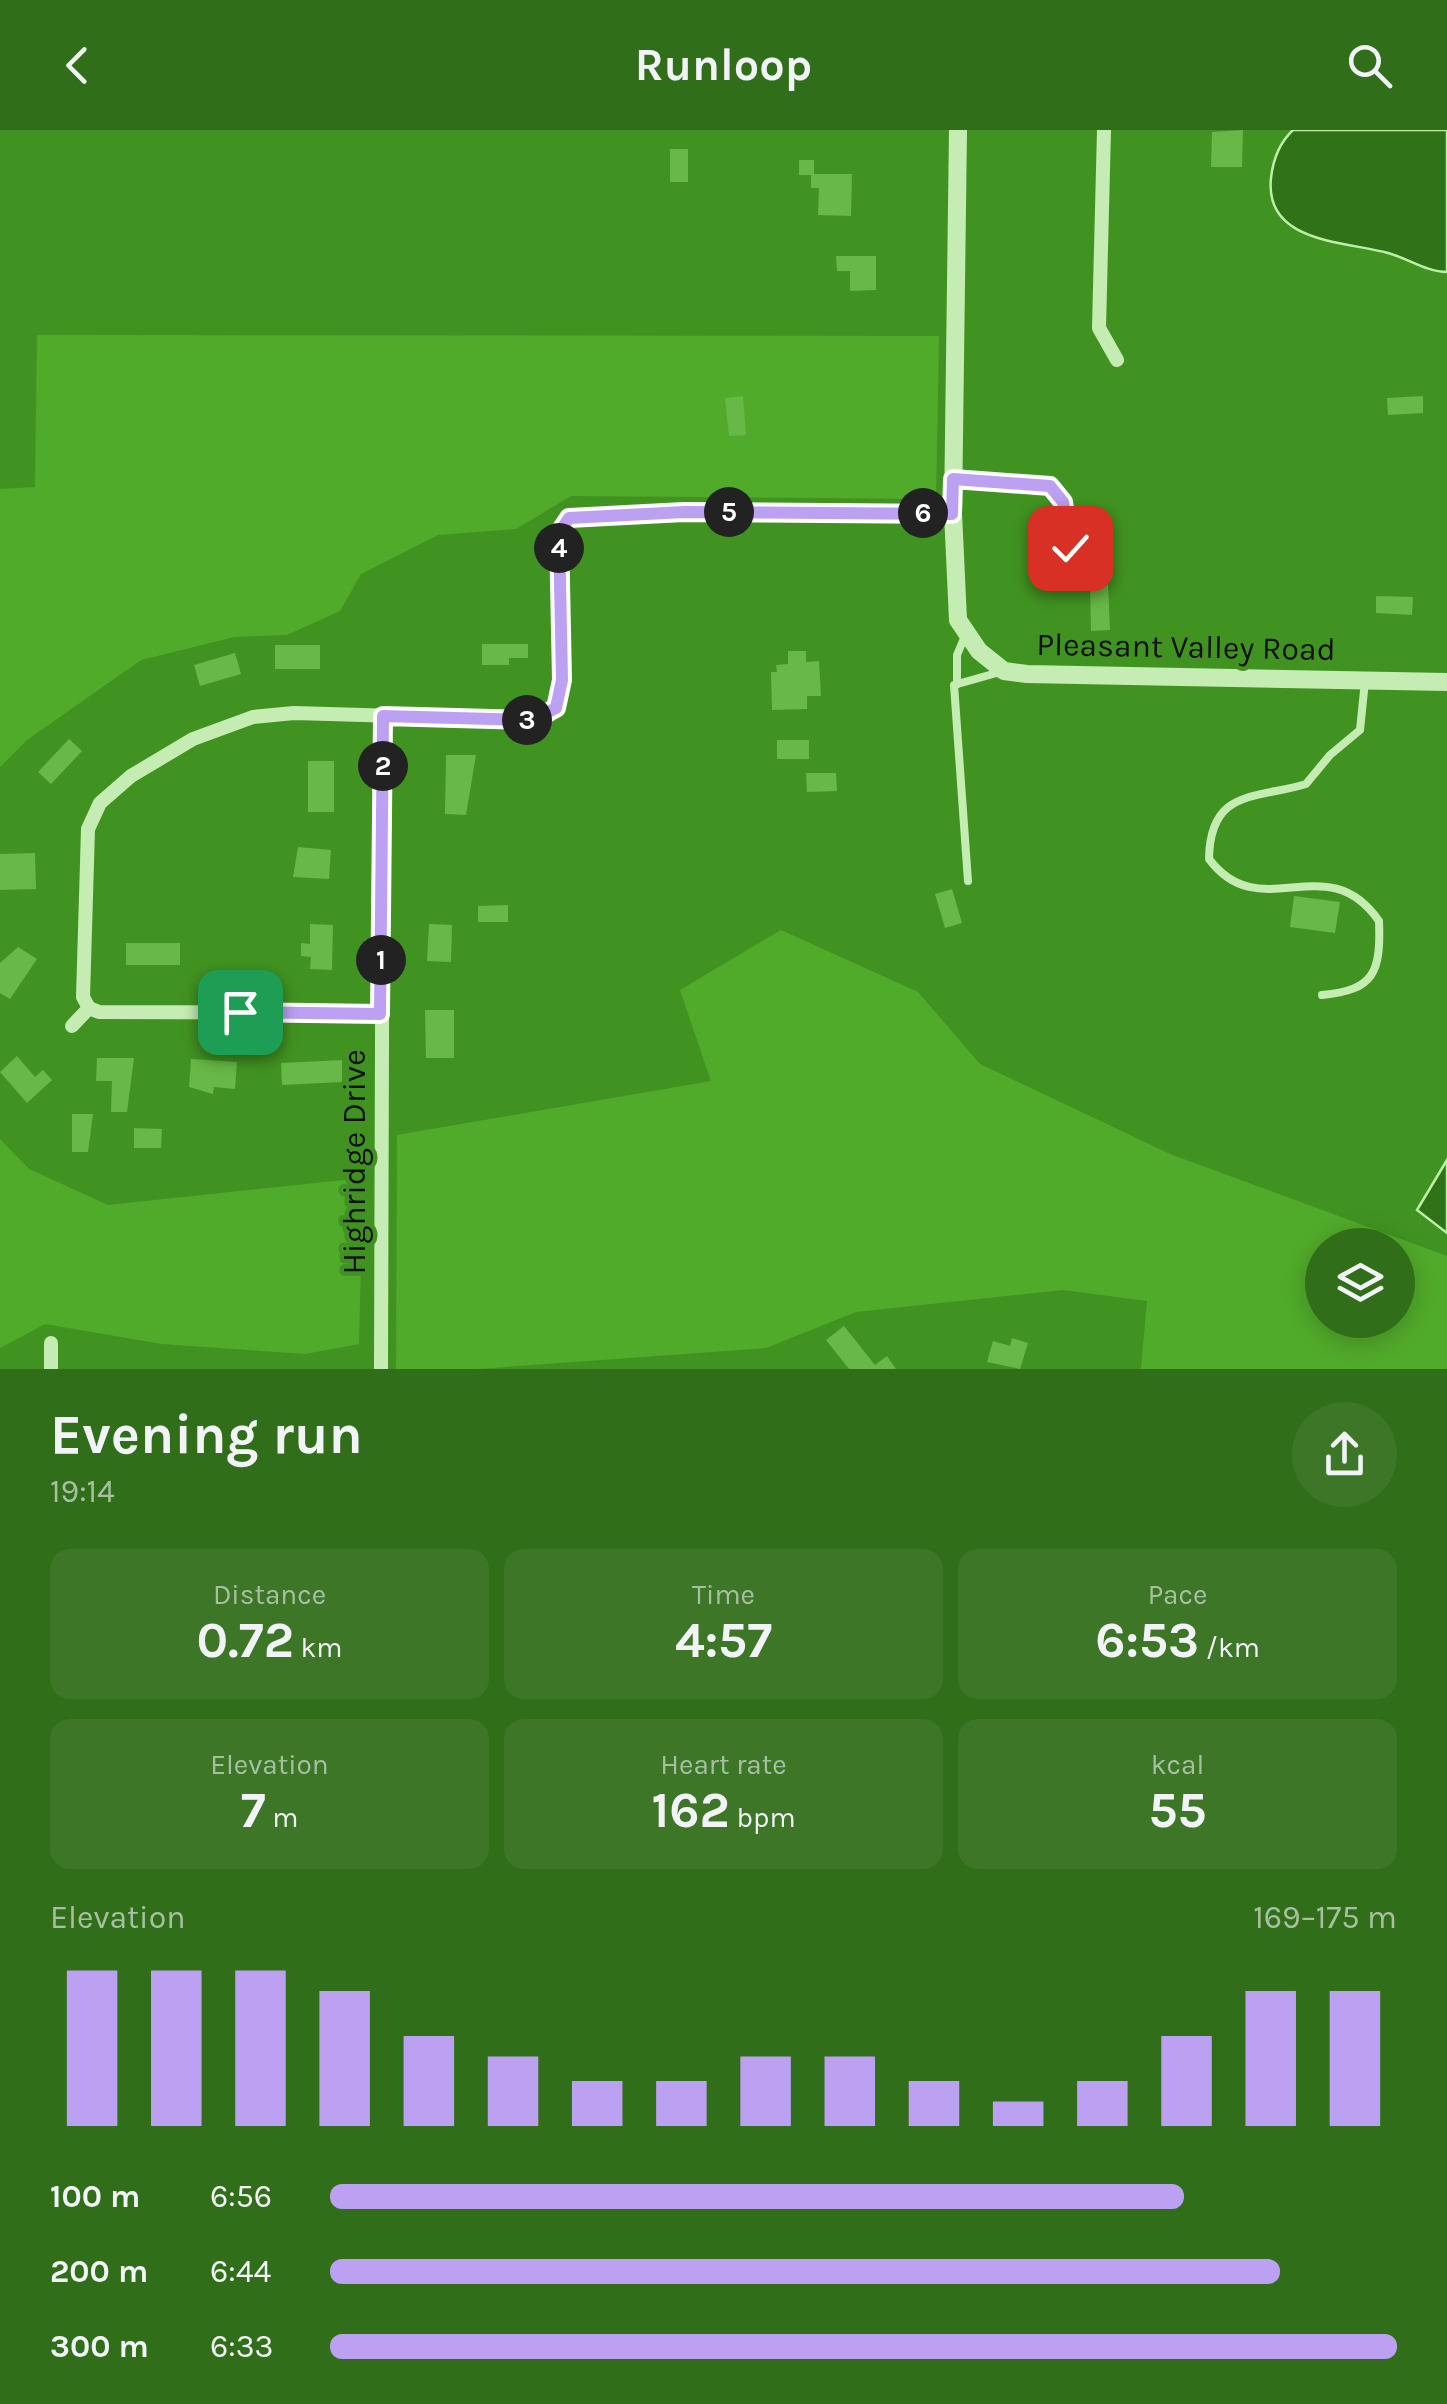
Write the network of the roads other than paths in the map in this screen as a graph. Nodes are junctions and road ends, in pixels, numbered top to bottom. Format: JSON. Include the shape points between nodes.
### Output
{"nodes":[{"id":1,"x":958,"y":130,"type":"edge"},
{"id":2,"x":1104,"y":130,"type":"edge"},
{"id":3,"x":1117,"y":360,"type":"dead end"},
{"id":4,"x":953,"y":479,"type":"junction"},
{"id":5,"x":952,"y":514,"type":"junction"},
{"id":6,"x":1079,"y":570,"type":"dead end"},
{"id":7,"x":966,"y":633,"type":"junction"},
{"id":8,"x":1004,"y":671,"type":"junction"},
{"id":9,"x":1365,"y":681,"type":"junction"},
{"id":10,"x":1447,"y":682,"type":"edge"},
{"id":11,"x":956,"y":684,"type":"junction"},
{"id":12,"x":383,"y":716,"type":"junction"},
{"id":13,"x":968,"y":882,"type":"dead end"},
{"id":14,"x":1322,"y":995,"type":"dead end"},
{"id":15,"x":89,"y":1008,"type":"junction"},
{"id":16,"x":380,"y":1014,"type":"junction"},
{"id":17,"x":72,"y":1026,"type":"dead end"},
{"id":18,"x":51,"y":1343,"type":"dead end"},
{"id":19,"x":51,"y":1369,"type":"edge"},
{"id":20,"x":381,"y":1369,"type":"edge"}],
"edges":[{"from":1,"to":4,"type":"street"},
{"from":2,"to":3,"type":"street","via":[[1100,328]]},
{"from":4,"to":5,"type":"street"},
{"from":4,"to":6,"type":"lane","via":[[1040,484],[1058,492]]},
{"from":5,"to":7,"type":"street","via":[[958,620]]},
{"from":5,"to":12,"type":"street","via":[[569,518],[559,533],[562,680],[556,708],[533,720]]},
{"from":7,"to":8,"type":"street","name":"Pleasant Valley Road"},
{"from":7,"to":11,"type":"lane","via":[[956,655]]},
{"from":8,"to":9,"type":"street","name":"Pleasant Valley Road"},
{"from":8,"to":11,"type":"lane"},
{"from":9,"to":10,"type":"street","name":"Pleasant Valley Road"},
{"from":9,"to":14,"type":"lane","via":[[1360,730],[1352,740],[1306,784],[1237,801],[1217,819],[1210,838],[1210,859],[1236,885],[1322,885],[1364,900],[1379,922],[1372,976],[1355,992]]},
{"from":11,"to":13,"type":"lane"},
{"from":12,"to":15,"type":"street","via":[[253,717],[193,739],[108,794],[86,844]]},
{"from":12,"to":16,"type":"street","name":"Highridge Drive"},
{"from":15,"to":16,"type":"street"},
{"from":15,"to":17,"type":"street"},
{"from":16,"to":20,"type":"street","name":"Highridge Drive"},
{"from":18,"to":19,"type":"street"}]}
